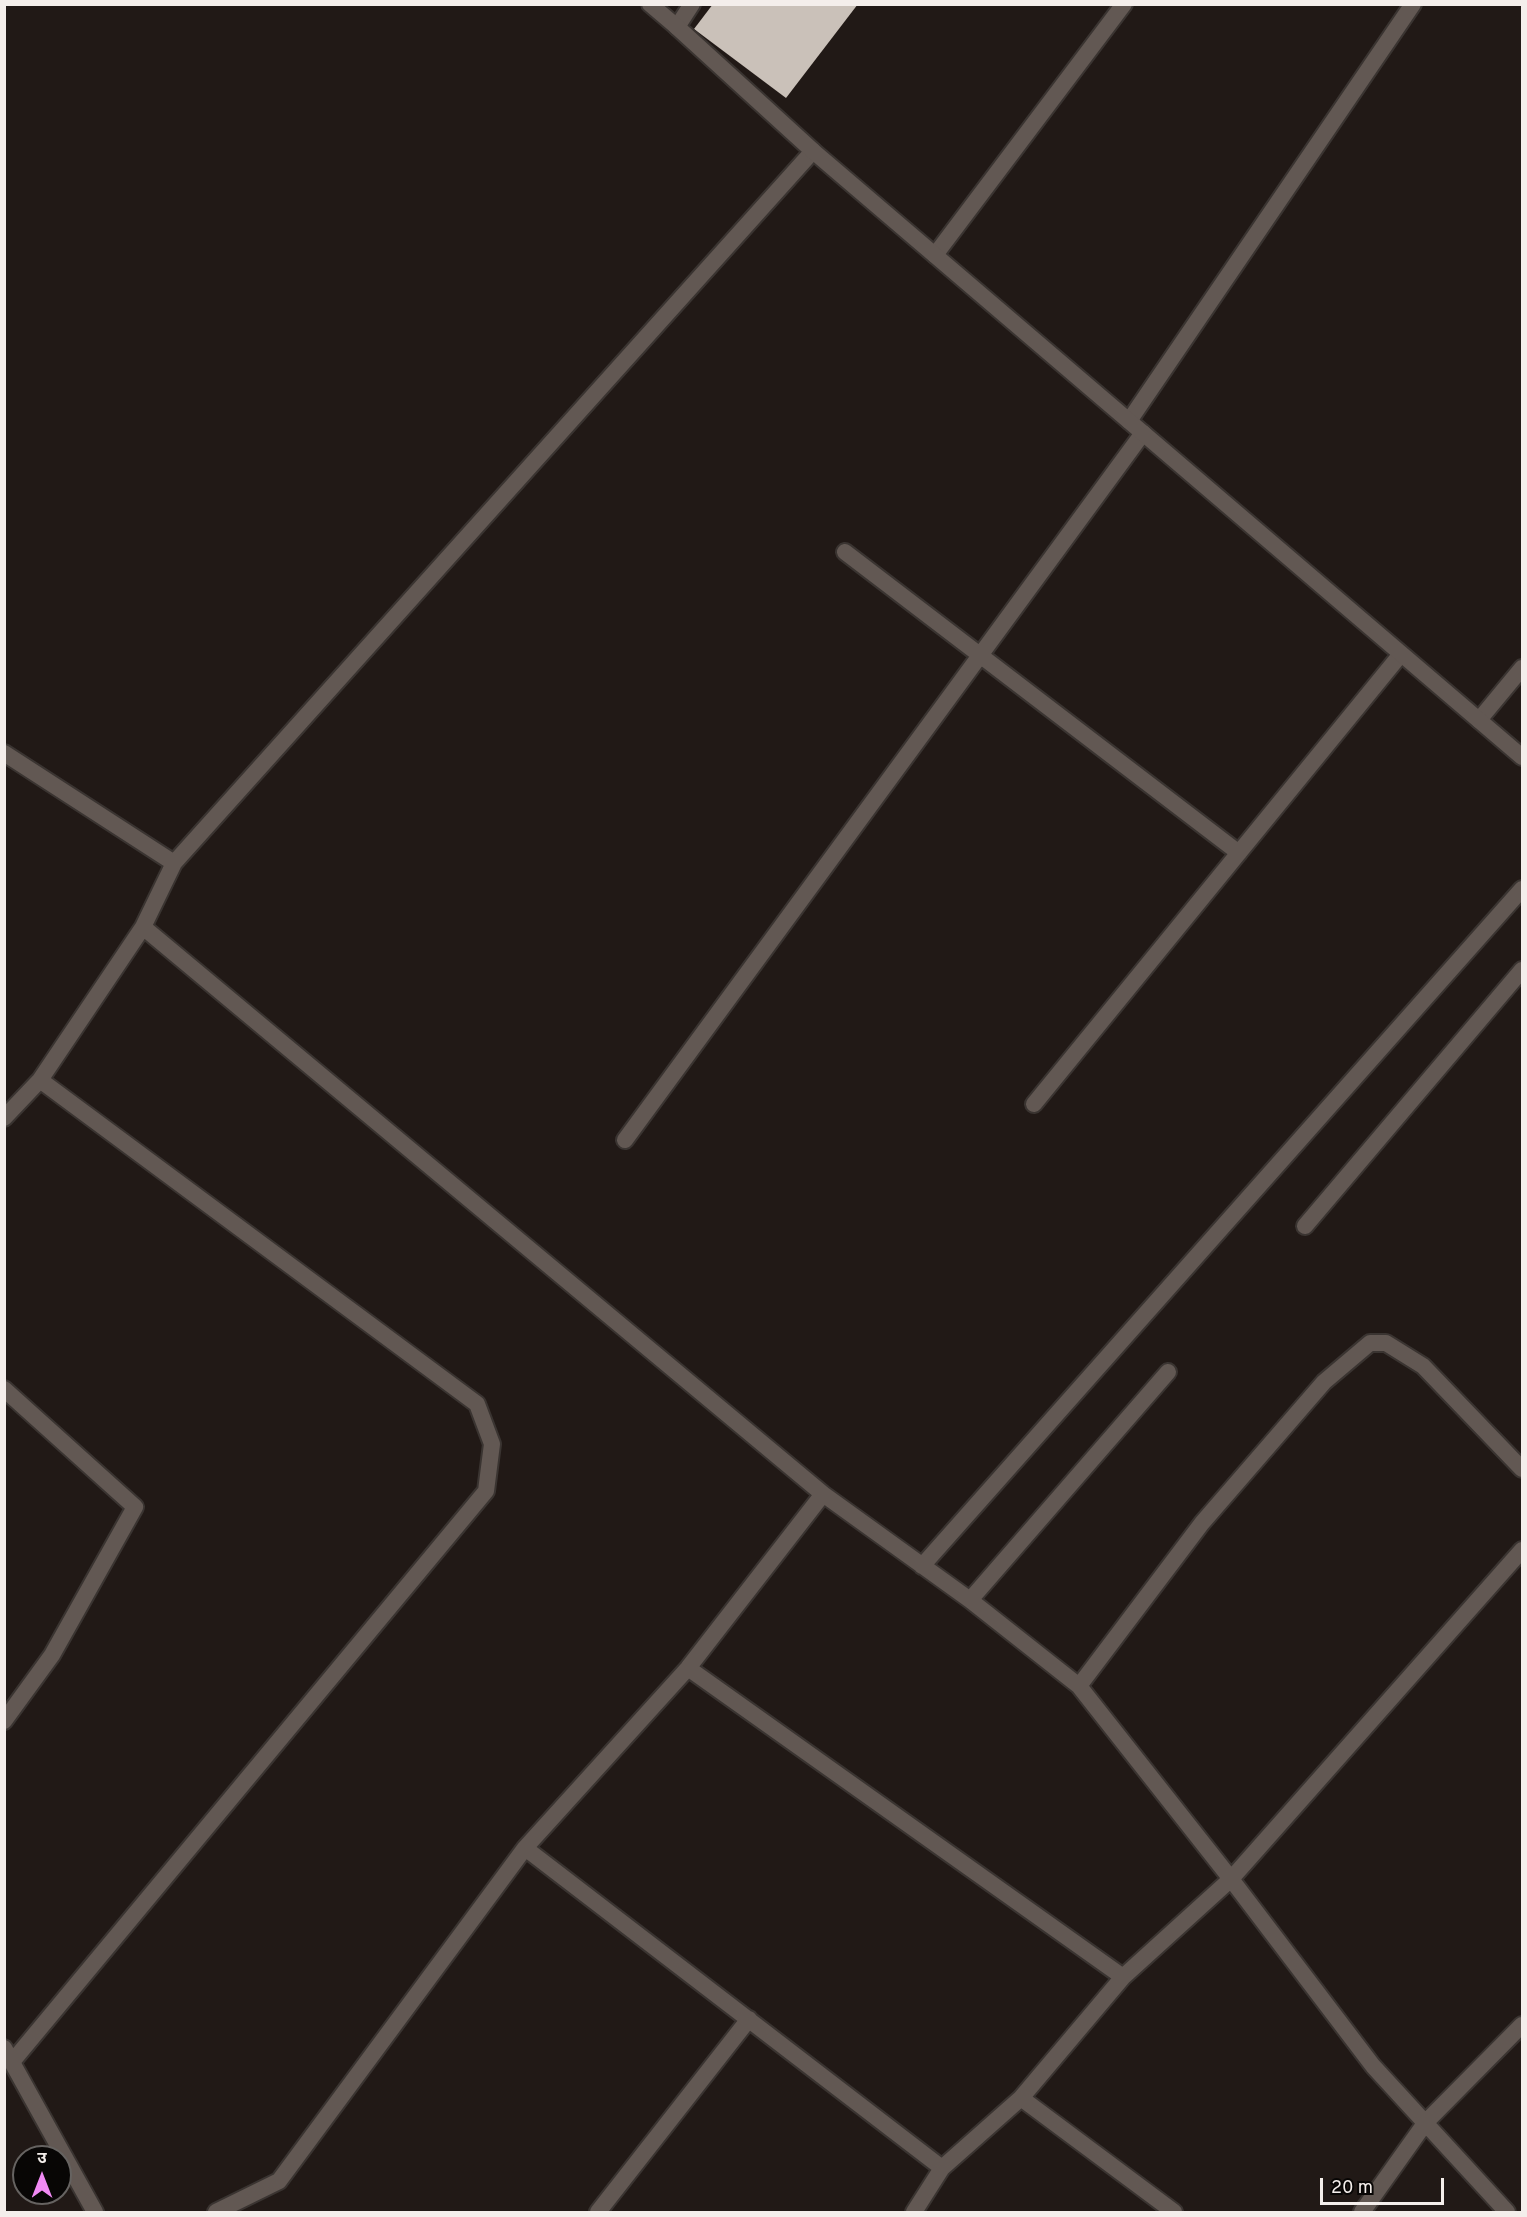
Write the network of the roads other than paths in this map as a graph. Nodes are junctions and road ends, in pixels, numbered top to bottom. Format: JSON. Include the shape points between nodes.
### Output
{"nodes":[{"id":1,"x":650,"y":4,"type":"edge"},
{"id":2,"x":692,"y":4,"type":"edge"},
{"id":3,"x":1124,"y":4,"type":"edge"},
{"id":4,"x":1413,"y":4,"type":"edge"},
{"id":5,"x":677,"y":27,"type":"junction"},
{"id":6,"x":813,"y":151,"type":"junction"},
{"id":7,"x":935,"y":255,"type":"junction"},
{"id":8,"x":1129,"y":421,"type":"junction"},
{"id":9,"x":1143,"y":433,"type":"junction"},
{"id":10,"x":845,"y":552,"type":"dead end"},
{"id":11,"x":1401,"y":654,"type":"junction"},
{"id":12,"x":980,"y":656,"type":"junction"},
{"id":13,"x":1522,"y":668,"type":"edge"},
{"id":14,"x":1479,"y":720,"type":"junction"},
{"id":15,"x":4,"y":753,"type":"edge"},
{"id":16,"x":1522,"y":757,"type":"edge"},
{"id":17,"x":1239,"y":853,"type":"junction"},
{"id":18,"x":174,"y":863,"type":"junction"},
{"id":19,"x":1522,"y":889,"type":"edge"},
{"id":20,"x":143,"y":927,"type":"junction"},
{"id":21,"x":1522,"y":970,"type":"edge"},
{"id":22,"x":40,"y":1080,"type":"junction"},
{"id":23,"x":1034,"y":1104,"type":"dead end"},
{"id":24,"x":4,"y":1118,"type":"edge"},
{"id":25,"x":625,"y":1140,"type":"dead end"},
{"id":26,"x":1305,"y":1226,"type":"dead end"},
{"id":27,"x":1168,"y":1372,"type":"dead end"},
{"id":28,"x":4,"y":1389,"type":"edge"},
{"id":29,"x":1522,"y":1469,"type":"edge"},
{"id":30,"x":823,"y":1494,"type":"junction"},
{"id":31,"x":1522,"y":1551,"type":"edge"},
{"id":32,"x":922,"y":1566,"type":"junction"},
{"id":33,"x":970,"y":1600,"type":"junction"},
{"id":34,"x":688,"y":1668,"type":"junction"},
{"id":35,"x":1079,"y":1686,"type":"junction"},
{"id":36,"x":4,"y":1721,"type":"edge"},
{"id":37,"x":525,"y":1848,"type":"junction"},
{"id":38,"x":1231,"y":1879,"type":"junction"},
{"id":39,"x":1123,"y":1977,"type":"junction"},
{"id":40,"x":749,"y":2019,"type":"junction"},
{"id":41,"x":1522,"y":2025,"type":"edge"},
{"id":42,"x":8,"y":2055,"type":"edge"},
{"id":43,"x":1021,"y":2098,"type":"junction"},
{"id":44,"x":1426,"y":2122,"type":"junction"},
{"id":45,"x":942,"y":2168,"type":"junction"},
{"id":46,"x":95,"y":2212,"type":"edge"},
{"id":47,"x":216,"y":2212,"type":"edge"},
{"id":48,"x":598,"y":2212,"type":"edge"},
{"id":49,"x":914,"y":2212,"type":"edge"},
{"id":50,"x":1174,"y":2212,"type":"edge"},
{"id":51,"x":1362,"y":2212,"type":"edge"},
{"id":52,"x":1507,"y":2212,"type":"edge"}],
"edges":[{"from":1,"to":5,"type":"street"},
{"from":2,"to":5,"type":"street"},
{"from":3,"to":7,"type":"street"},
{"from":4,"to":8,"type":"street"},
{"from":5,"to":6,"type":"street"},
{"from":6,"to":7,"type":"street"},
{"from":6,"to":18,"type":"street"},
{"from":7,"to":8,"type":"street"},
{"from":8,"to":9,"type":"street"},
{"from":9,"to":11,"type":"street"},
{"from":9,"to":12,"type":"street"},
{"from":10,"to":12,"type":"street"},
{"from":11,"to":14,"type":"street"},
{"from":11,"to":17,"type":"street"},
{"from":12,"to":17,"type":"street"},
{"from":12,"to":25,"type":"street"},
{"from":13,"to":14,"type":"street"},
{"from":14,"to":16,"type":"street"},
{"from":15,"to":18,"type":"street"},
{"from":17,"to":23,"type":"street"},
{"from":18,"to":20,"type":"street"},
{"from":19,"to":32,"type":"street"},
{"from":20,"to":22,"type":"street"},
{"from":20,"to":30,"type":"street"},
{"from":21,"to":26,"type":"street"},
{"from":22,"to":24,"type":"street"},
{"from":22,"to":42,"type":"street","via":[[477,1404],[492,1444],[486,1491]]},
{"from":27,"to":33,"type":"street"},
{"from":28,"to":36,"type":"street","via":[[135,1507],[52,1655]]},
{"from":29,"to":35,"type":"street","via":[[1423,1366],[1386,1343],[1370,1343],[1324,1382],[1202,1523]]},
{"from":30,"to":32,"type":"street"},
{"from":30,"to":34,"type":"street"},
{"from":31,"to":38,"type":"street"},
{"from":32,"to":33,"type":"street"},
{"from":33,"to":35,"type":"street"},
{"from":34,"to":37,"type":"street"},
{"from":34,"to":39,"type":"street"},
{"from":35,"to":38,"type":"street"},
{"from":37,"to":40,"type":"street"},
{"from":37,"to":47,"type":"street","via":[[279,2181]]},
{"from":38,"to":39,"type":"street"},
{"from":38,"to":44,"type":"street","via":[[1373,2066]]},
{"from":39,"to":43,"type":"street"},
{"from":40,"to":45,"type":"street"},
{"from":40,"to":48,"type":"street"},
{"from":41,"to":44,"type":"street"},
{"from":42,"to":46,"type":"street"},
{"from":43,"to":45,"type":"street"},
{"from":43,"to":50,"type":"street"},
{"from":44,"to":51,"type":"street"},
{"from":44,"to":52,"type":"street"},
{"from":45,"to":49,"type":"street"}]}
